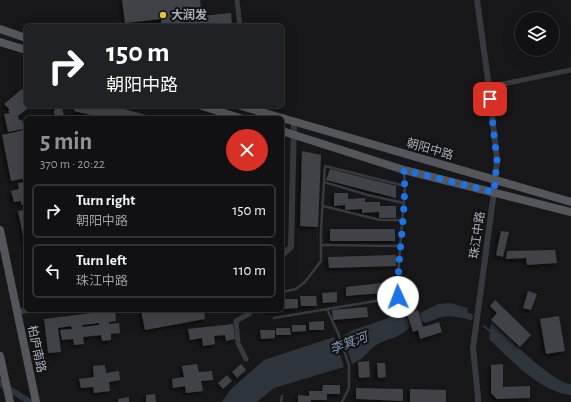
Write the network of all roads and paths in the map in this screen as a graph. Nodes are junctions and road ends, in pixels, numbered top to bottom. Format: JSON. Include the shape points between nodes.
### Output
{"nodes":[{"id":1,"x":237,"y":0,"type":"edge"},
{"id":2,"x":477,"y":0,"type":"edge"},
{"id":3,"x":240,"y":24,"type":"edge"},
{"id":4,"x":0,"y":29,"type":"edge"},
{"id":5,"x":24,"y":37,"type":"edge"},
{"id":6,"x":0,"y":42,"type":"edge"},
{"id":7,"x":24,"y":49,"type":"edge"},
{"id":8,"x":571,"y":70,"type":"edge"},
{"id":9,"x":489,"y":86,"type":"junction"},
{"id":10,"x":208,"y":108,"type":"edge"},
{"id":11,"x":248,"y":108,"type":"edge"},
{"id":12,"x":234,"y":116,"type":"edge"},
{"id":13,"x":275,"y":116,"type":"edge"},
{"id":14,"x":284,"y":119,"type":"edge"},
{"id":15,"x":294,"y":122,"type":"junction"},
{"id":16,"x":284,"y":132,"type":"edge"},
{"id":17,"x":294,"y":135,"type":"junction"},
{"id":18,"x":404,"y":170,"type":"junction"},
{"id":19,"x":495,"y":180,"type":"junction"},
{"id":20,"x":324,"y":182,"type":"junction"},
{"id":21,"x":405,"y":186,"type":"junction"},
{"id":22,"x":494,"y":192,"type":"junction"},
{"id":23,"x":571,"y":202,"type":"edge"},
{"id":24,"x":404,"y":203,"type":"junction"},
{"id":25,"x":323,"y":206,"type":"junction"},
{"id":26,"x":571,"y":212,"type":"edge"},
{"id":27,"x":403,"y":220,"type":"junction"},
{"id":28,"x":0,"y":230,"type":"edge"},
{"id":29,"x":321,"y":245,"type":"junction"},
{"id":30,"x":401,"y":246,"type":"junction"},
{"id":31,"x":284,"y":253,"type":"edge"},
{"id":32,"x":284,"y":292,"type":"edge"},
{"id":33,"x":327,"y":309,"type":"junction"},
{"id":34,"x":24,"y":311,"type":"edge"},
{"id":35,"x":17,"y":312,"type":"junction"},
{"id":36,"x":251,"y":312,"type":"edge"},
{"id":37,"x":274,"y":318,"type":"dead end"},
{"id":38,"x":0,"y":356,"type":"edge"},
{"id":39,"x":246,"y":359,"type":"dead end"},
{"id":40,"x":282,"y":396,"type":"dead end"},
{"id":41,"x":10,"y":402,"type":"edge"},
{"id":42,"x":36,"y":402,"type":"edge"},
{"id":43,"x":281,"y":402,"type":"edge"},
{"id":44,"x":342,"y":402,"type":"edge"},
{"id":45,"x":478,"y":402,"type":"edge"}],
"edges":[{"from":1,"to":3,"type":"street"},
{"from":2,"to":9,"type":"street","name":"珠江中路"},
{"from":4,"to":5,"type":"main road"},
{"from":6,"to":7,"type":"main road"},
{"from":8,"to":9,"type":"street"},
{"from":9,"to":19,"type":"street","name":"珠江中路","via":[[497,160]]},
{"from":10,"to":12,"type":"main road"},
{"from":11,"to":13,"type":"main road","name":"朝阳中路"},
{"from":14,"to":15,"type":"main road","name":"朝阳中路"},
{"from":15,"to":17,"type":"street"},
{"from":15,"to":19,"type":"main road","name":"朝阳中路"},
{"from":16,"to":17,"type":"main road"},
{"from":17,"to":18,"type":"main road"},
{"from":17,"to":31,"type":"street","via":[[291,247]]},
{"from":18,"to":21,"type":"lane"},
{"from":18,"to":22,"type":"main road"},
{"from":19,"to":22,"type":"street","name":"珠江中路"},
{"from":19,"to":23,"type":"main road","name":"朝阳中路"},
{"from":20,"to":21,"type":"lane","via":[[325,166]]},
{"from":20,"to":24,"type":"lane"},
{"from":20,"to":25,"type":"lane"},
{"from":21,"to":24,"type":"lane"},
{"from":22,"to":26,"type":"main road"},
{"from":22,"to":45,"type":"street","name":"珠江中路","via":[[473,348]]},
{"from":24,"to":27,"type":"lane"},
{"from":25,"to":27,"type":"lane","via":[[380,220]]},
{"from":25,"to":29,"type":"lane"},
{"from":27,"to":30,"type":"lane"},
{"from":28,"to":35,"type":"main road","name":"柏庐南路"},
{"from":29,"to":30,"type":"lane"},
{"from":29,"to":32,"type":"lane","via":[[321,261],[305,282],[296,289]]},
{"from":30,"to":33,"type":"lane","via":[[398,297]]},
{"from":33,"to":37,"type":"lane"},
{"from":33,"to":44,"type":"lane","via":[[349,365],[349,388]]},
{"from":34,"to":35,"type":"street"},
{"from":35,"to":42,"type":"main road","name":"柏庐南路"},
{"from":36,"to":39,"type":"street","via":[[236,321],[238,343]]},
{"from":38,"to":41,"type":"main road"},
{"from":40,"to":43,"type":"lane"}]}
